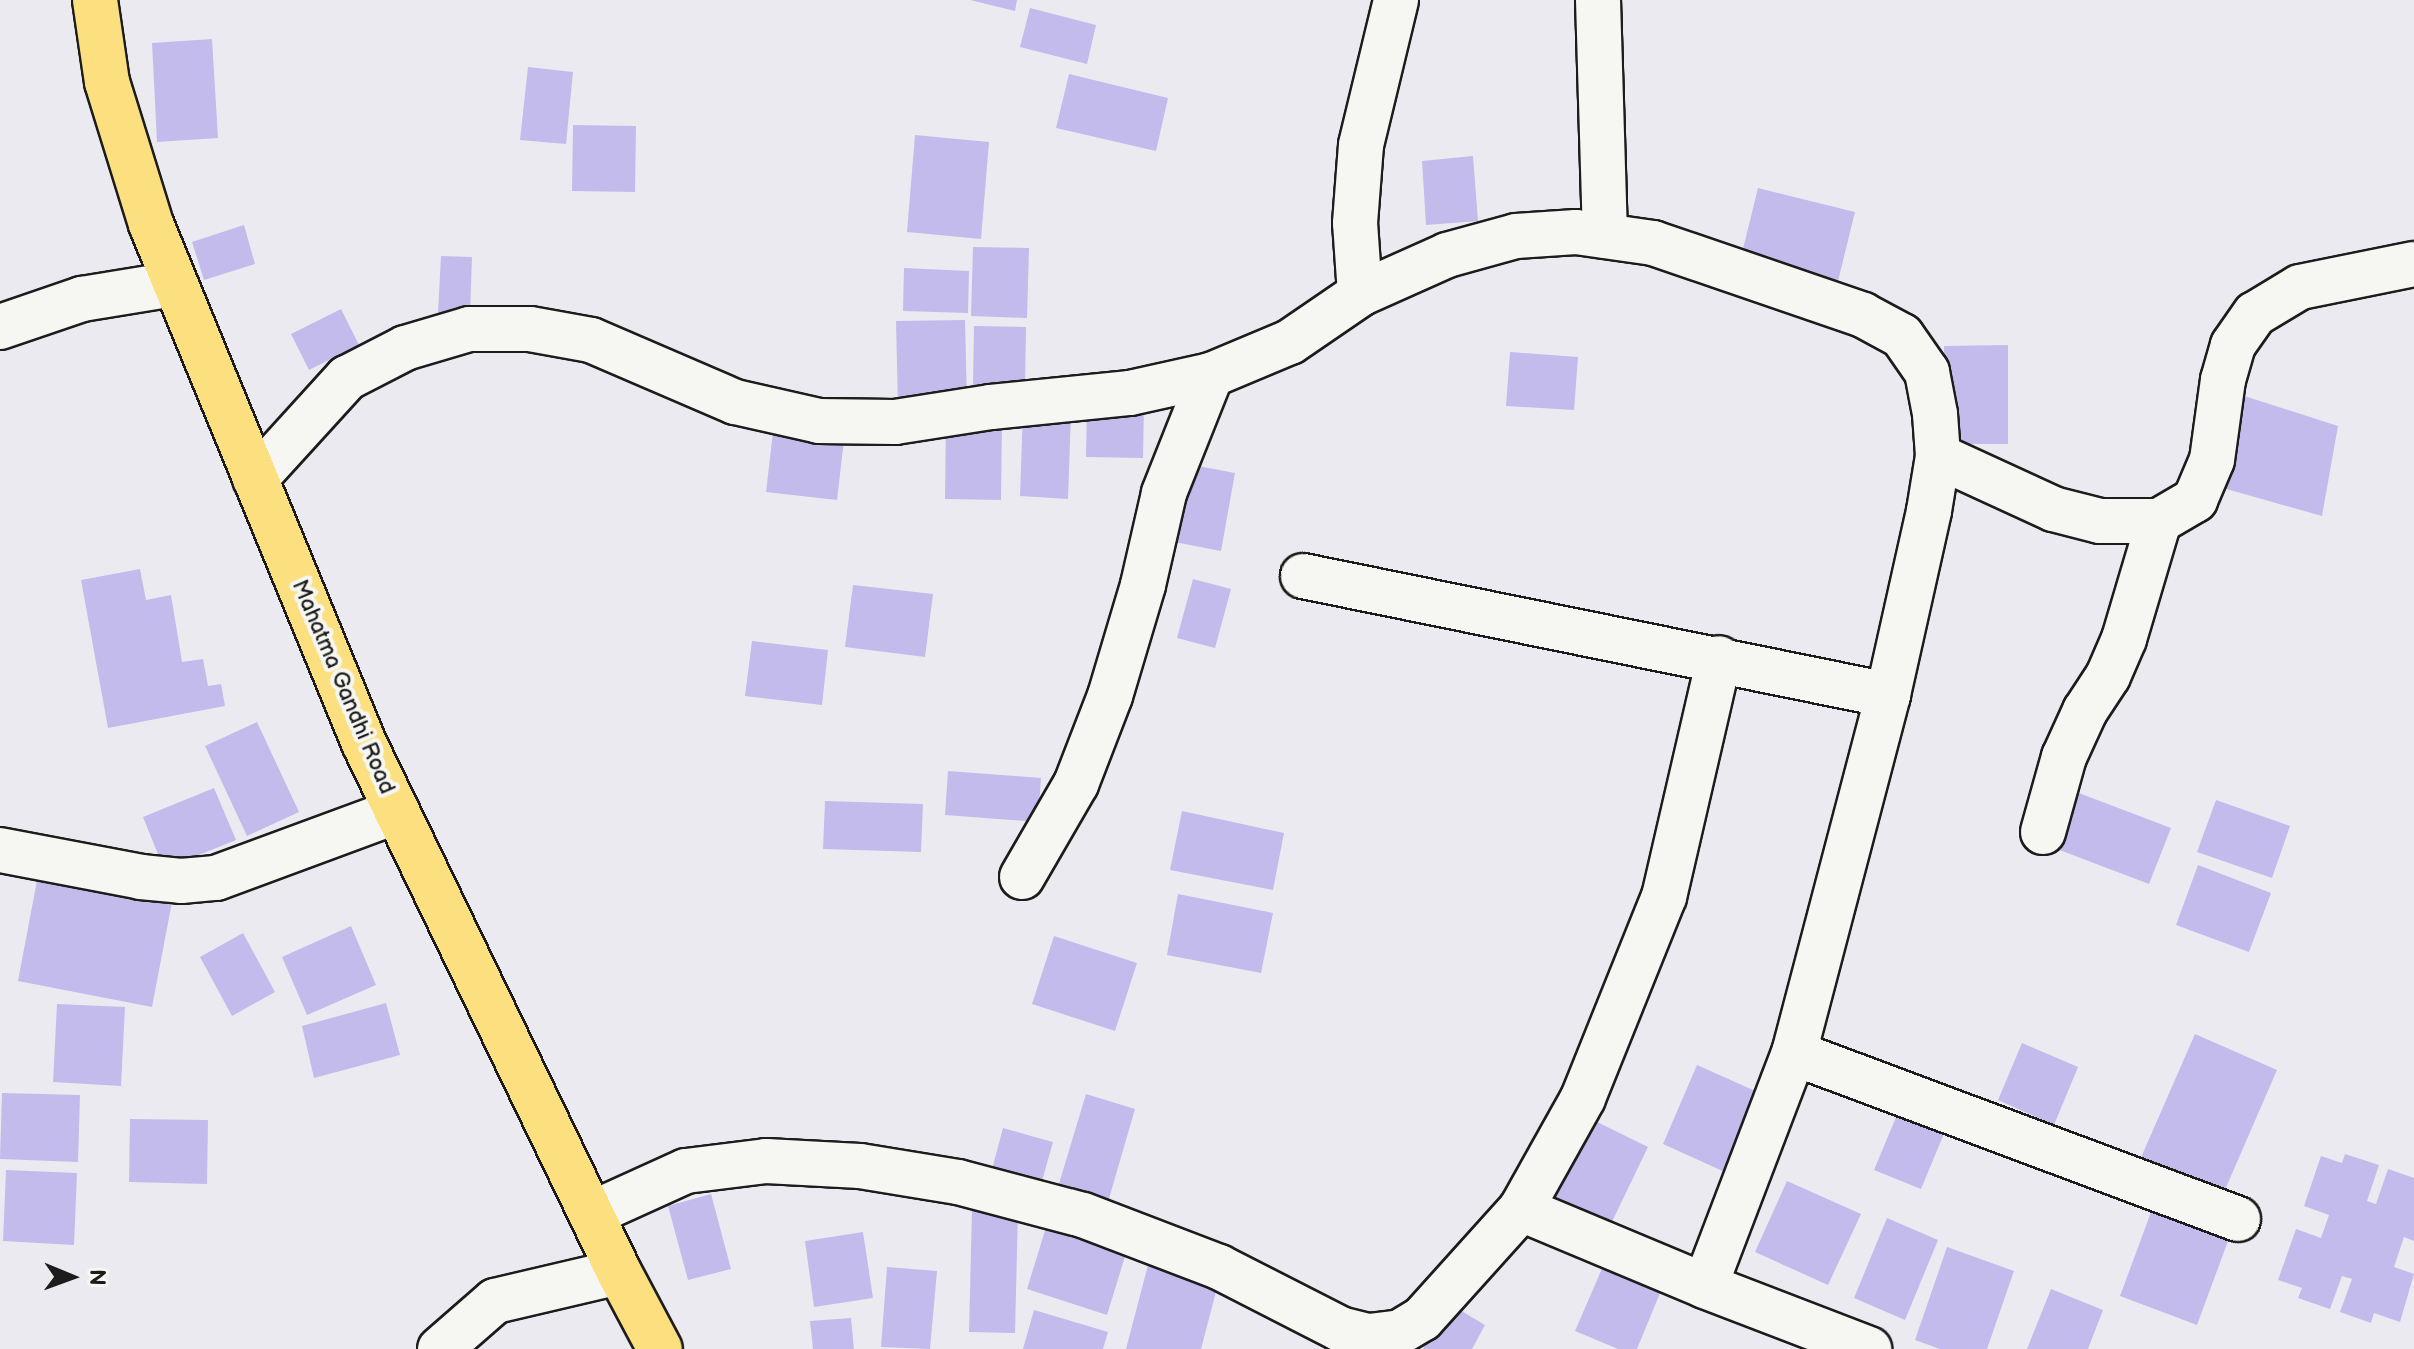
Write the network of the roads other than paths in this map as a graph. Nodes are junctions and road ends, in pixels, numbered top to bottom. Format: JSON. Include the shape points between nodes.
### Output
{"nodes":[{"id":1,"x":1396,"y":0,"type":"edge"},
{"id":2,"x":1598,"y":0,"type":"edge"},
{"id":3,"x":91,"y":1,"type":"edge"},
{"id":4,"x":1605,"y":236,"type":"junction"},
{"id":5,"x":2414,"y":264,"type":"edge"},
{"id":6,"x":174,"y":284,"type":"junction"},
{"id":7,"x":1360,"y":294,"type":"junction"},
{"id":8,"x":0,"y":327,"type":"edge"},
{"id":9,"x":1211,"y":375,"type":"junction"},
{"id":10,"x":1938,"y":456,"type":"junction"},
{"id":11,"x":255,"y":479,"type":"junction"},
{"id":12,"x":2159,"y":521,"type":"junction"},
{"id":13,"x":1303,"y":576,"type":"dead end"},
{"id":14,"x":1719,"y":658,"type":"junction"},
{"id":15,"x":1888,"y":695,"type":"junction"},
{"id":16,"x":397,"y":811,"type":"junction"},
{"id":17,"x":2043,"y":832,"type":"dead end"},
{"id":18,"x":0,"y":850,"type":"edge"},
{"id":19,"x":1022,"y":877,"type":"dead end"},
{"id":20,"x":1794,"y":1053,"type":"junction"},
{"id":21,"x":1521,"y":1209,"type":"junction"},
{"id":22,"x":591,"y":1214,"type":"junction"},
{"id":23,"x":2238,"y":1219,"type":"dead end"},
{"id":24,"x":619,"y":1272,"type":"junction"},
{"id":25,"x":1705,"y":1286,"type":"junction"},
{"id":26,"x":440,"y":1349,"type":"edge"},
{"id":27,"x":660,"y":1349,"type":"edge"},
{"id":28,"x":1869,"y":1349,"type":"edge"}],
"edges":[{"from":1,"to":7,"type":"street","via":[[1361,145],[1355,223]]},
{"from":2,"to":4,"type":"street"},
{"from":3,"to":6,"type":"main road","name":"Mahatma Gandhi Road","via":[[107,82]]},
{"from":4,"to":7,"type":"street","via":[[1516,236],[1447,255]]},
{"from":4,"to":10,"type":"street","via":[[1653,243],[1863,315],[1902,336],[1927,372]]},
{"from":5,"to":12,"type":"street","via":[[2300,287],[2255,314],[2233,345],[2212,460],[2195,500]]},
{"from":6,"to":8,"type":"street","via":[[82,299]]},
{"from":6,"to":11,"type":"main road","name":"Mahatma Gandhi Road"},
{"from":7,"to":9,"type":"street","via":[[1290,342]]},
{"from":9,"to":11,"type":"street","via":[[1130,393],[895,422],[819,421],[735,402],[591,340],[530,329],[469,329],[405,348],[347,378]]},
{"from":9,"to":19,"type":"street","via":[[1164,493],[1110,696],[1076,784]]},
{"from":10,"to":12,"type":"street","via":[[2053,509],[2100,521]]},
{"from":10,"to":15,"type":"street"},
{"from":11,"to":16,"type":"main road","name":"Mahatma Gandhi Road"},
{"from":12,"to":17,"type":"street","via":[[2124,639],[2064,757]]},
{"from":13,"to":14,"type":"street"},
{"from":14,"to":15,"type":"street"},
{"from":14,"to":21,"type":"street","via":[[1664,897],[1583,1098]]},
{"from":15,"to":20,"type":"street"},
{"from":16,"to":18,"type":"street","via":[[204,879],[141,877]]},
{"from":16,"to":22,"type":"main road","name":"Mahatma Gandhi Road"},
{"from":20,"to":23,"type":"street"},
{"from":20,"to":25,"type":"street"},
{"from":21,"to":22,"type":"street","via":[[1422,1319],[1400,1332],[1369,1336],[1340,1329],[1219,1267],[1083,1215],[958,1182],[860,1166],[766,1161],[686,1171]]},
{"from":21,"to":25,"type":"street"},
{"from":22,"to":24,"type":"main road","name":"Mahatma Gandhi Road"},
{"from":24,"to":26,"type":"street","via":[[495,1301]]},
{"from":24,"to":27,"type":"main road","name":"Mahatma Gandhi Road"},
{"from":25,"to":28,"type":"street"}]}
